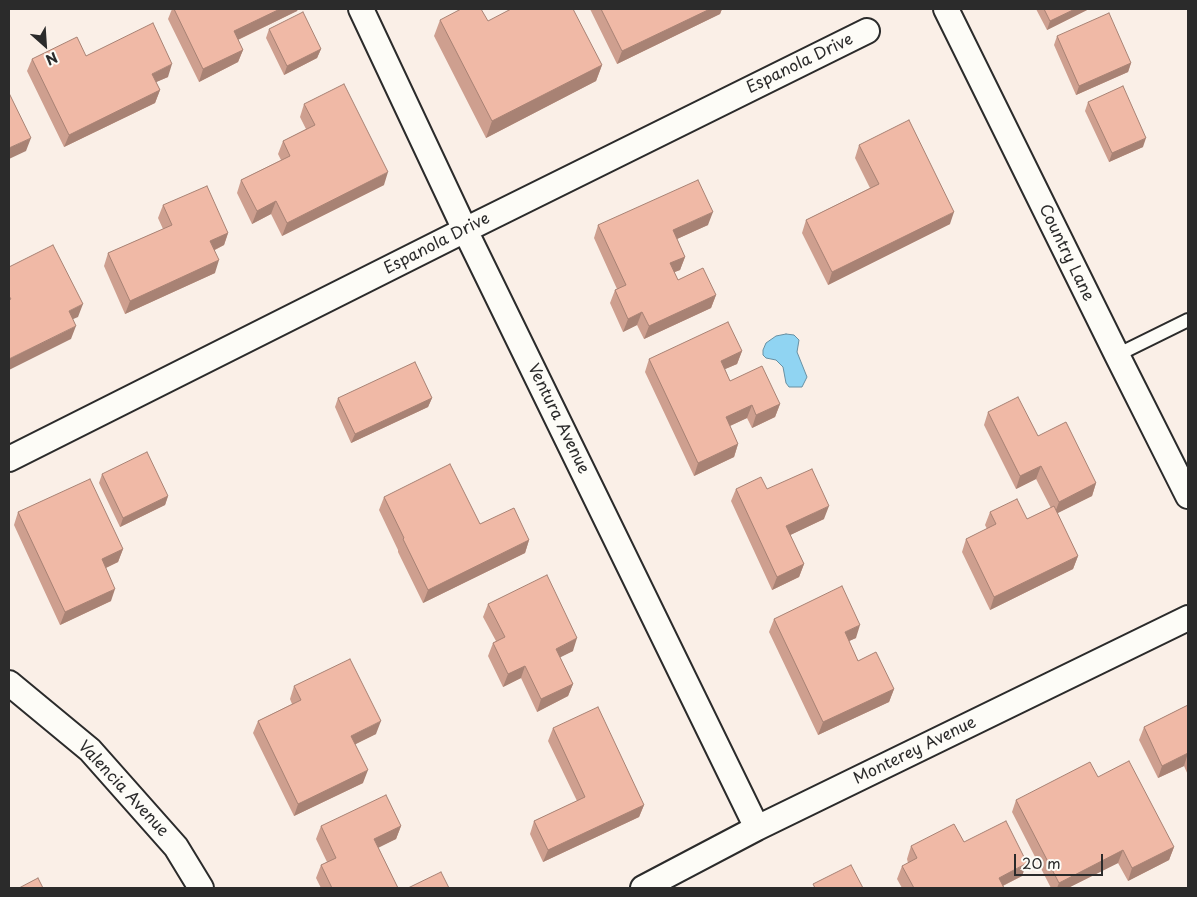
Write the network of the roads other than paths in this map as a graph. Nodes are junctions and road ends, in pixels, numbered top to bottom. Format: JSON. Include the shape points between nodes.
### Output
{"nodes":[{"id":1,"x":361,"y":9,"type":"edge"},
{"id":2,"x":946,"y":9,"type":"edge"},
{"id":3,"x":867,"y":31,"type":"dead end"},
{"id":4,"x":465,"y":230,"type":"junction"},
{"id":5,"x":1188,"y":320,"type":"edge"},
{"id":6,"x":1117,"y":355,"type":"junction"},
{"id":7,"x":9,"y":459,"type":"edge"},
{"id":8,"x":1188,"y":496,"type":"edge"},
{"id":9,"x":1188,"y":618,"type":"edge"},
{"id":10,"x":9,"y":683,"type":"edge"},
{"id":11,"x":757,"y":828,"type":"junction"},
{"id":12,"x":201,"y":888,"type":"edge"},
{"id":13,"x":643,"y":888,"type":"edge"}],
"edges":[{"from":1,"to":4,"type":"street","name":"Ventura Avenue"},
{"from":2,"to":6,"type":"street","name":"Country Lane"},
{"from":3,"to":4,"type":"street","name":"Espanola Drive"},
{"from":4,"to":7,"type":"street","name":"Espanola Drive"},
{"from":4,"to":11,"type":"street","name":"Ventura Avenue"},
{"from":5,"to":6,"type":"lane"},
{"from":6,"to":8,"type":"street","name":"Country Lane"},
{"from":9,"to":11,"type":"street","name":"Monterey Avenue"},
{"from":10,"to":12,"type":"street","name":"Valencia Avenue","via":[[90,750],[176,847]]},
{"from":11,"to":13,"type":"street","name":"Monterey Avenue"}]}
